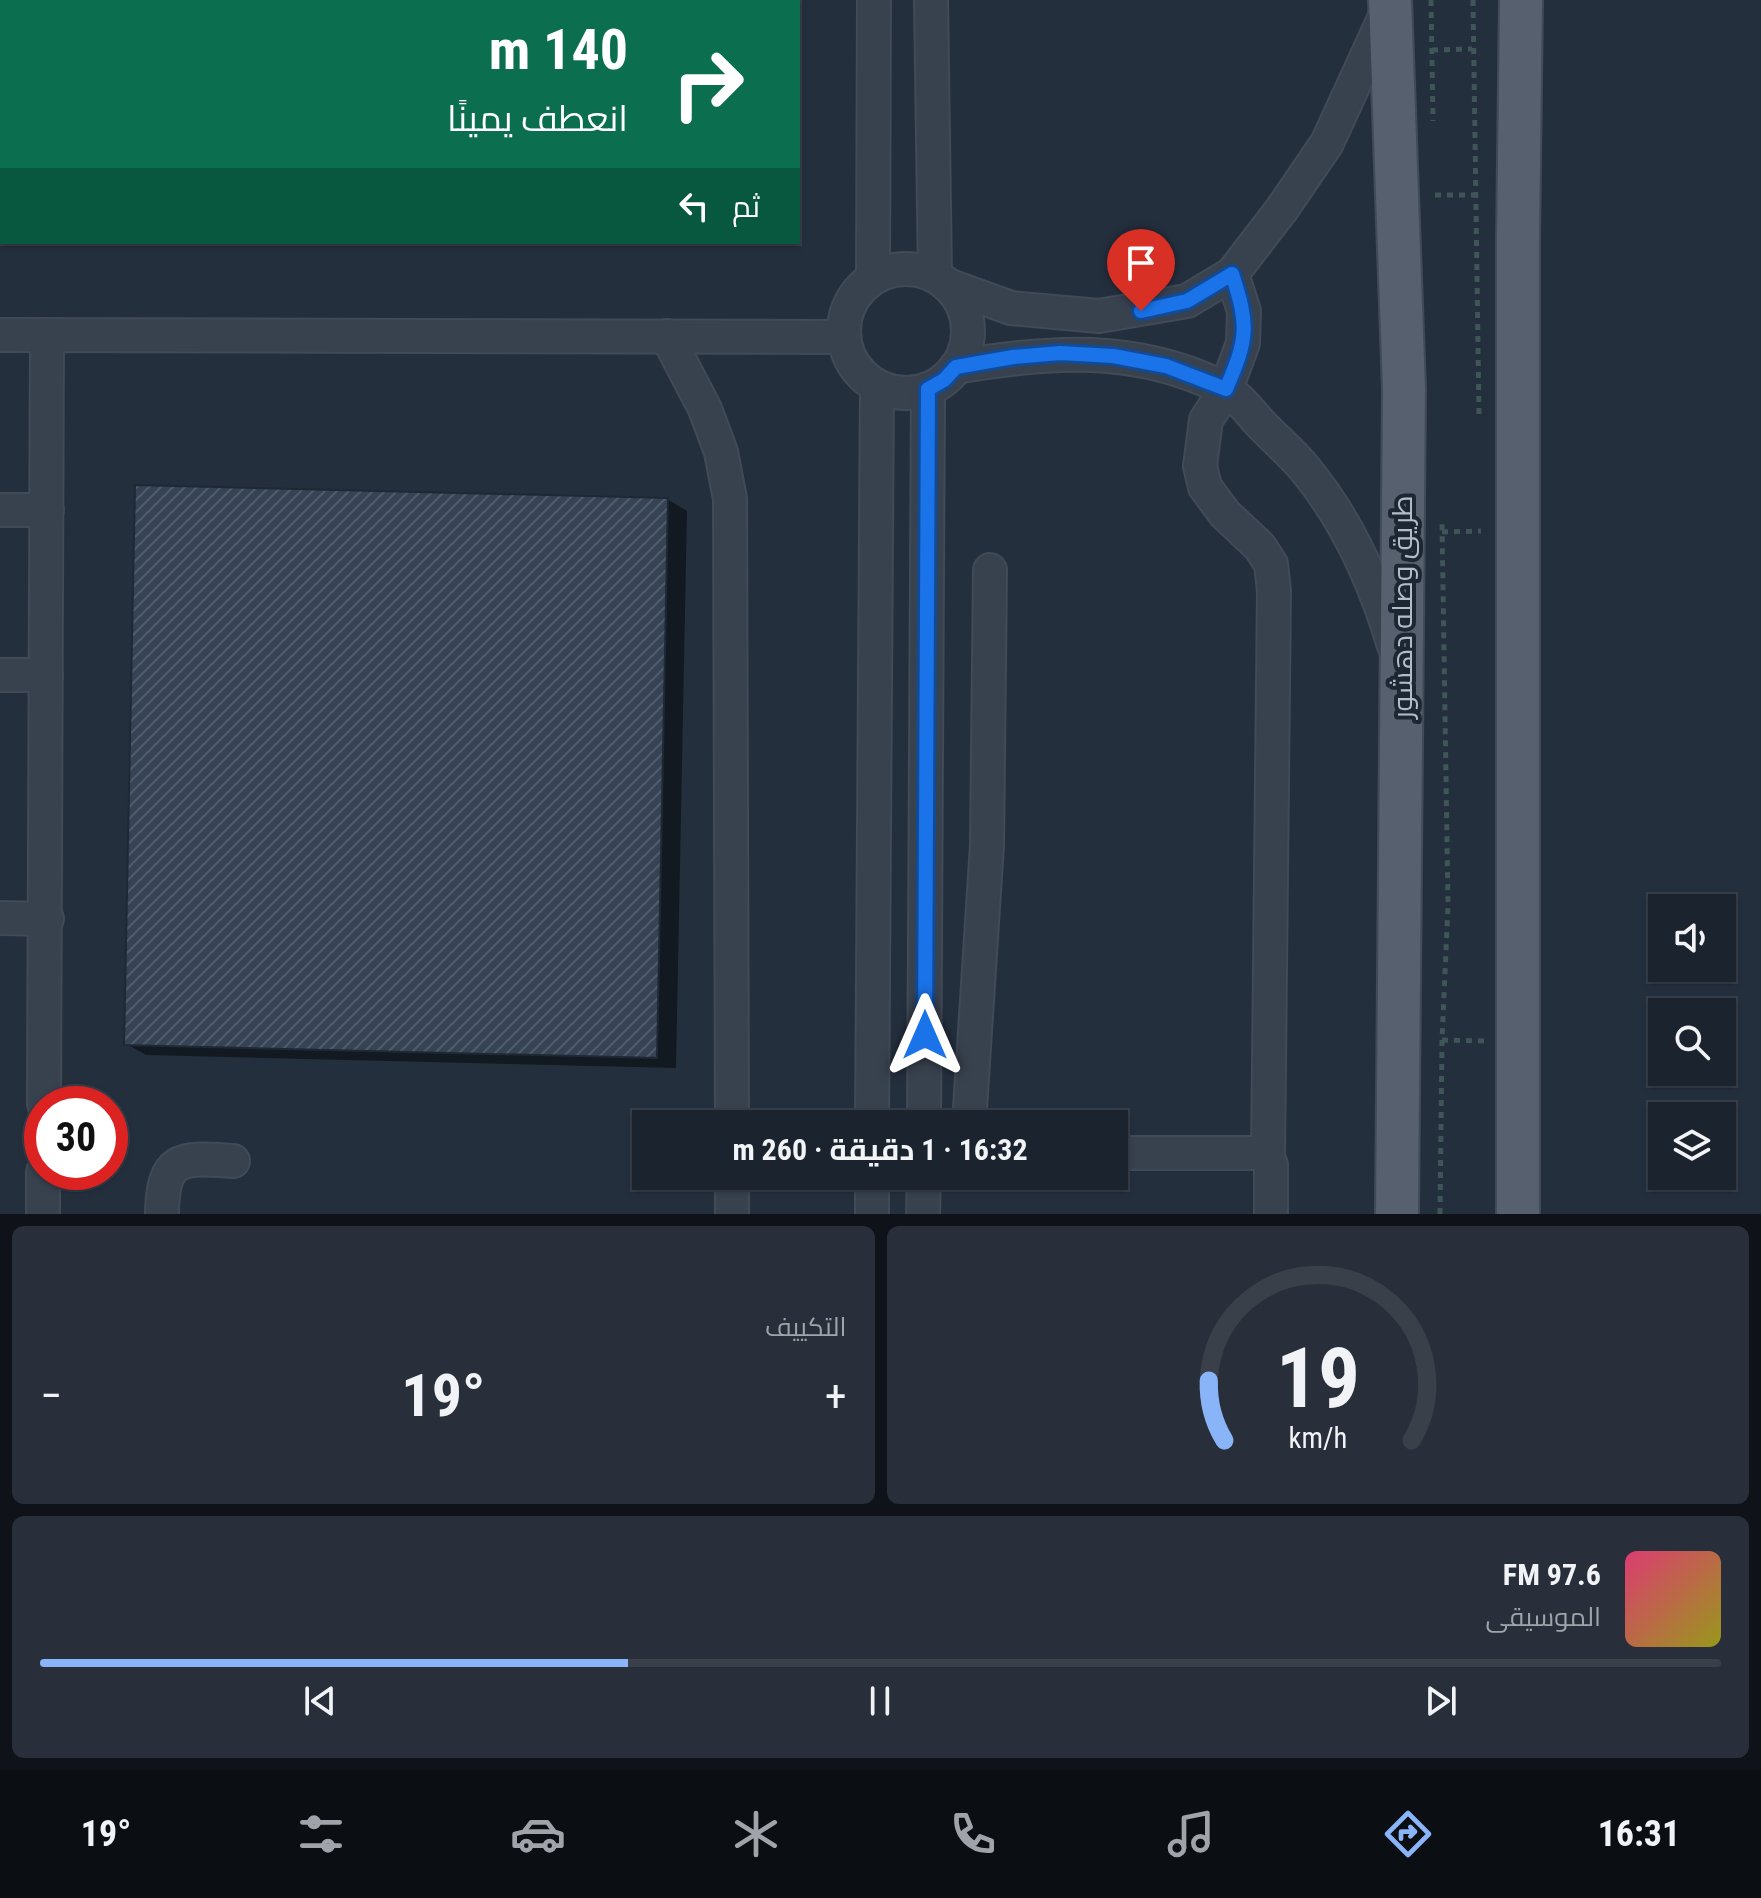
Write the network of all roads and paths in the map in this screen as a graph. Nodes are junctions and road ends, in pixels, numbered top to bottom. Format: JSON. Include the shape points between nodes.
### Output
{"nodes":[{"id":1,"x":874,"y":0,"type":"edge"},
{"id":2,"x":931,"y":0,"type":"edge"},
{"id":3,"x":1521,"y":0,"type":"edge"},
{"id":4,"x":1390,"y":3,"type":"edge"},
{"id":5,"x":1472,"y":49,"type":"dead end"},
{"id":6,"x":1432,"y":50,"type":"dead end"},
{"id":7,"x":1435,"y":195,"type":"dead end"},
{"id":8,"x":1476,"y":195,"type":"dead end"},
{"id":9,"x":1232,"y":274,"type":"junction"},
{"id":10,"x":873,"y":277,"type":"junction"},
{"id":11,"x":941,"y":280,"type":"junction"},
{"id":12,"x":0,"y":335,"type":"edge"},
{"id":13,"x":47,"y":335,"type":"junction"},
{"id":14,"x":667,"y":336,"type":"junction"},
{"id":15,"x":844,"y":337,"type":"junction"},
{"id":16,"x":956,"y":367,"type":"junction"},
{"id":17,"x":877,"y":386,"type":"junction"},
{"id":18,"x":928,"y":389,"type":"junction"},
{"id":19,"x":1226,"y":389,"type":"junction"},
{"id":20,"x":0,"y":510,"type":"edge"},
{"id":21,"x":47,"y":510,"type":"junction"},
{"id":22,"x":1481,"y":531,"type":"dead end"},
{"id":23,"x":1442,"y":532,"type":"dead end"},
{"id":24,"x":990,"y":570,"type":"dead end"},
{"id":25,"x":1402,"y":671,"type":"junction"},
{"id":26,"x":0,"y":675,"type":"edge"},
{"id":27,"x":46,"y":675,"type":"junction"},
{"id":28,"x":0,"y":918,"type":"edge"},
{"id":29,"x":47,"y":919,"type":"junction"},
{"id":30,"x":1442,"y":1040,"type":"dead end"},
{"id":31,"x":1486,"y":1041,"type":"dead end"},
{"id":32,"x":44,"y":1086,"type":"edge"},
{"id":33,"x":732,"y":1110,"type":"edge"},
{"id":34,"x":872,"y":1110,"type":"edge"},
{"id":35,"x":924,"y":1110,"type":"edge"},
{"id":36,"x":970,"y":1110,"type":"edge"},
{"id":37,"x":1128,"y":1153,"type":"edge"},
{"id":38,"x":1268,"y":1157,"type":"junction"},
{"id":39,"x":233,"y":1161,"type":"dead end"},
{"id":40,"x":43,"y":1190,"type":"edge"},
{"id":41,"x":732,"y":1190,"type":"edge"},
{"id":42,"x":872,"y":1190,"type":"edge"},
{"id":43,"x":924,"y":1190,"type":"edge"},
{"id":44,"x":43,"y":1214,"type":"edge"},
{"id":45,"x":162,"y":1214,"type":"edge"},
{"id":46,"x":732,"y":1214,"type":"edge"},
{"id":47,"x":872,"y":1214,"type":"edge"},
{"id":48,"x":923,"y":1214,"type":"edge"},
{"id":49,"x":1271,"y":1214,"type":"edge"},
{"id":50,"x":1397,"y":1214,"type":"edge"},
{"id":51,"x":1518,"y":1214,"type":"edge"}],
"edges":[{"from":1,"to":10,"type":"street"},
{"from":2,"to":11,"type":"street"},
{"from":3,"to":51,"type":"main road"},
{"from":4,"to":9,"type":"street","via":[[1327,143]]},
{"from":4,"to":25,"type":"main road","name":"طريق وصله دهشور","via":[[1404,374]]},
{"from":5,"to":6,"type":"path"},
{"from":7,"to":8,"type":"path"},
{"from":9,"to":11,"type":"street","via":[[1187,301],[1099,316],[1011,308]]},
{"from":9,"to":19,"type":"street","via":[[1245,323]]},
{"from":10,"to":11,"type":"street","via":[[904,269]]},
{"from":10,"to":15,"type":"street","via":[[850,303]]},
{"from":11,"to":16,"type":"street","via":[[962,307],[968,333]]},
{"from":12,"to":13,"type":"street"},
{"from":13,"to":14,"type":"street"},
{"from":13,"to":21,"type":"street"},
{"from":14,"to":15,"type":"street"},
{"from":14,"to":33,"type":"street","via":[[705,409],[730,499]]},
{"from":15,"to":17,"type":"street","via":[[849,356]]},
{"from":16,"to":18,"type":"street"},
{"from":16,"to":19,"type":"street","via":[[1060,353],[1113,356],[1166,366]]},
{"from":17,"to":18,"type":"street","via":[[894,392]]},
{"from":17,"to":34,"type":"street"},
{"from":18,"to":35,"type":"street"},
{"from":19,"to":25,"type":"street","via":[[1305,469],[1354,540]]},
{"from":19,"to":38,"type":"street","via":[[1206,420],[1200,466],[1205,487],[1271,564],[1274,591]]},
{"from":20,"to":21,"type":"street"},
{"from":21,"to":27,"type":"street"},
{"from":22,"to":23,"type":"path"},
{"from":24,"to":36,"type":"street","via":[[987,845]]},
{"from":25,"to":50,"type":"main road","name":"طريق وصله دهشور"},
{"from":26,"to":27,"type":"street"},
{"from":27,"to":29,"type":"street"},
{"from":28,"to":29,"type":"street"},
{"from":29,"to":32,"type":"street"},
{"from":30,"to":31,"type":"path"},
{"from":37,"to":38,"type":"street","via":[[1249,1152]]},
{"from":38,"to":49,"type":"street"},
{"from":39,"to":45,"type":"street","via":[[179,1162],[162,1187]]},
{"from":40,"to":44,"type":"street"},
{"from":41,"to":46,"type":"street"},
{"from":42,"to":47,"type":"street"},
{"from":43,"to":48,"type":"street"}]}
